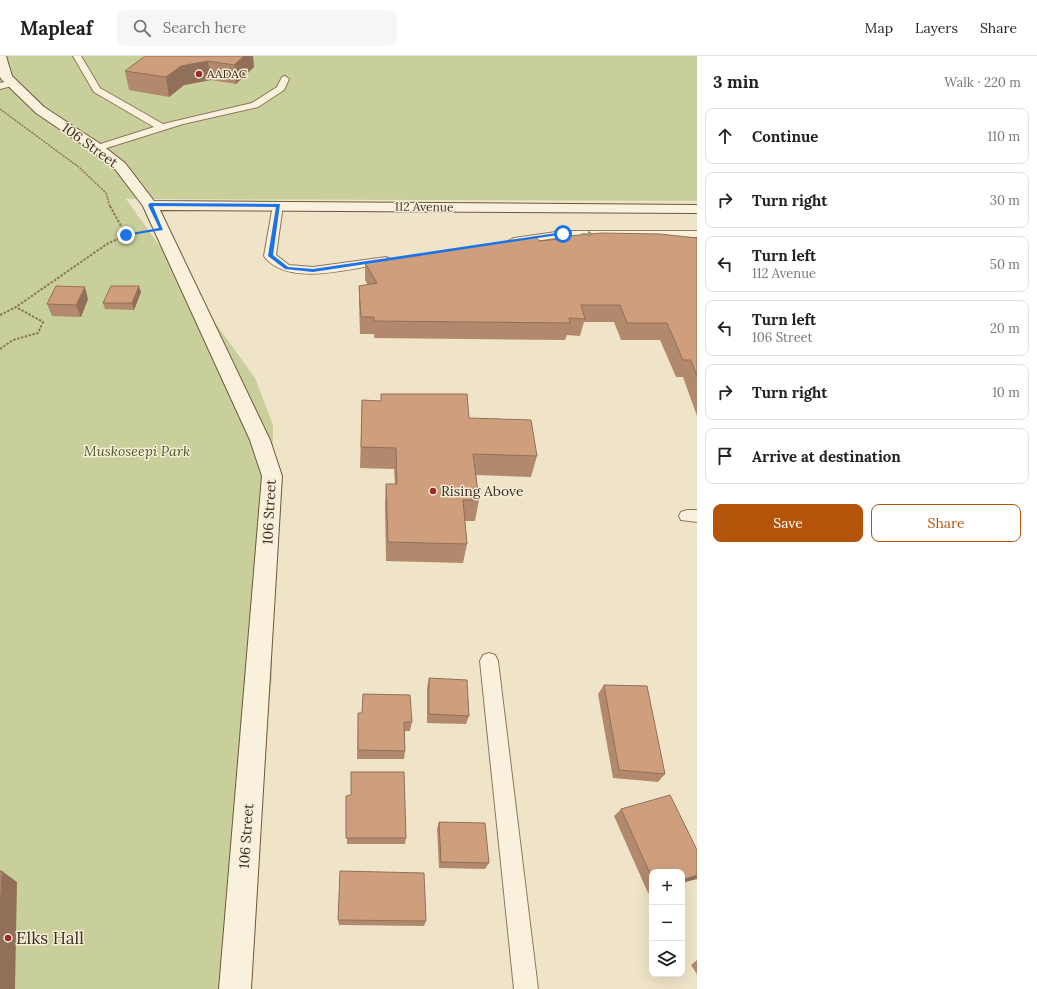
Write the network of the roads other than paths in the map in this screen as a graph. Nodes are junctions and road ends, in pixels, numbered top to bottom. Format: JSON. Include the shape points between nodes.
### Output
{"nodes":[{"id":1,"x":0,"y":56,"type":"edge"},
{"id":2,"x":77,"y":56,"type":"edge"},
{"id":3,"x":286,"y":79,"type":"dead end"},
{"id":4,"x":6,"y":84,"type":"edge"},
{"id":5,"x":161,"y":127,"type":"junction"},
{"id":6,"x":97,"y":148,"type":"junction"},
{"id":7,"x":150,"y":205,"type":"junction"},
{"id":8,"x":278,"y":205,"type":"junction"},
{"id":9,"x":696,"y":211,"type":"edge"},
{"id":10,"x":697,"y":234,"type":"edge"},
{"id":11,"x":501,"y":243,"type":"edge"},
{"id":12,"x":399,"y":258,"type":"edge"},
{"id":13,"x":489,"y":661,"type":"dead end"},
{"id":14,"x":235,"y":989,"type":"edge"},
{"id":15,"x":526,"y":989,"type":"edge"}],
"edges":[{"from":1,"to":4,"type":"street","name":"106 Street"},
{"from":2,"to":5,"type":"lane","via":[[97,90]]},
{"from":3,"to":5,"type":"lane","via":[[281,88],[255,105]]},
{"from":4,"to":6,"type":"street","name":"106 Street"},
{"from":5,"to":6,"type":"lane"},
{"from":6,"to":7,"type":"street","name":"106 Street","via":[[120,166]]},
{"from":7,"to":8,"type":"street","name":"112 Avenue"},
{"from":7,"to":14,"type":"street","name":"106 Street","via":[[260,440],[272,476]]},
{"from":8,"to":9,"type":"street","name":"112 Avenue"},
{"from":8,"to":12,"type":"lane","via":[[270,256],[286,268],[313,271]]},
{"from":11,"to":10,"type":"lane","one_way":true,"via":[[563,234]]},
{"from":13,"to":15,"type":"lane"}]}
